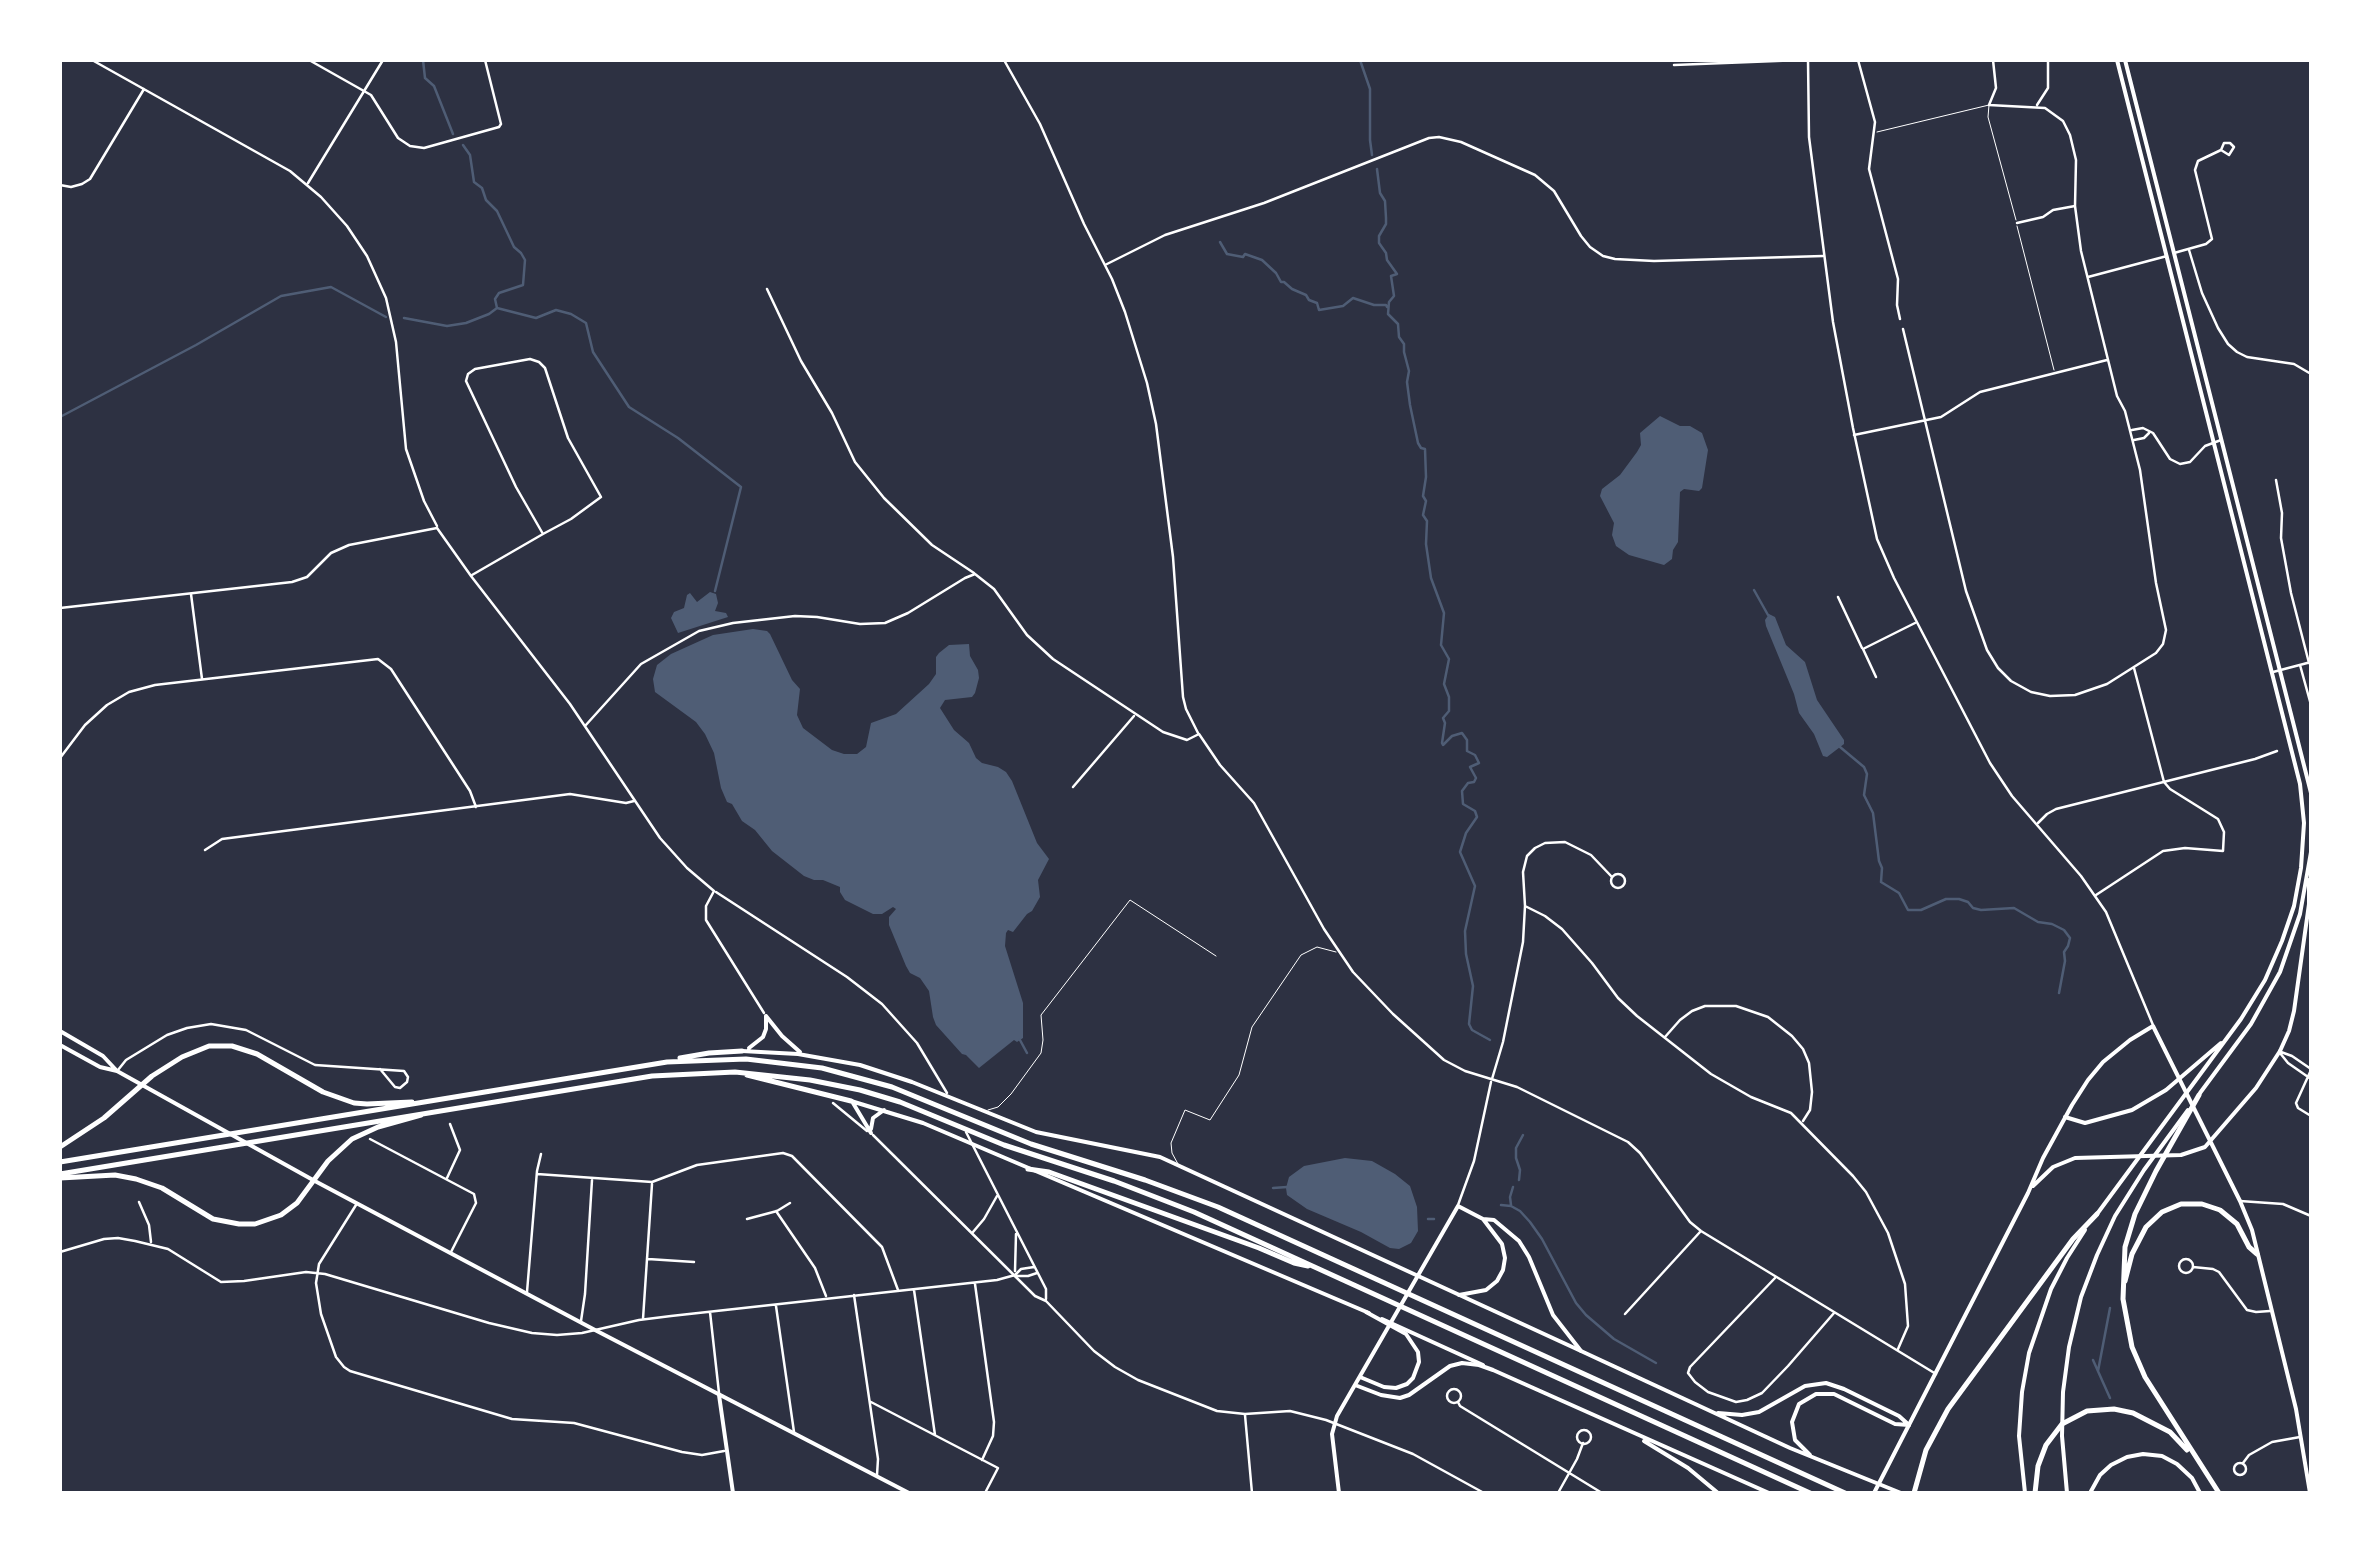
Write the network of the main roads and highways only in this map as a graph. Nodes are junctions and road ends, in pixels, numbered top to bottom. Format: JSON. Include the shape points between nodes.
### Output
{"nodes":[{"id":1,"x":2117,"y":60,"type":"edge"},
{"id":2,"x":2124,"y":60,"type":"edge"},
{"id":3,"x":2311,"y":792,"type":"edge"},
{"id":4,"x":2311,"y":852,"type":"edge"},
{"id":5,"x":2308,"y":876,"type":"junction"},
{"id":6,"x":60,"y":1031,"type":"edge"},
{"id":7,"x":2228,"y":1036,"type":"junction"},
{"id":8,"x":60,"y":1045,"type":"edge"},
{"id":9,"x":742,"y":1051,"type":"junction"},
{"id":10,"x":805,"y":1054,"type":"junction"},
{"id":11,"x":667,"y":1062,"type":"junction"},
{"id":12,"x":117,"y":1071,"type":"junction"},
{"id":13,"x":735,"y":1072,"type":"junction"},
{"id":14,"x":140,"y":1084,"type":"junction"},
{"id":15,"x":2200,"y":1095,"type":"junction"},
{"id":16,"x":851,"y":1101,"type":"junction"},
{"id":17,"x":425,"y":1102,"type":"junction"},
{"id":18,"x":884,"y":1110,"type":"junction"},
{"id":19,"x":434,"y":1111,"type":"junction"},
{"id":20,"x":2065,"y":1117,"type":"junction"},
{"id":21,"x":2210,"y":1142,"type":"junction"},
{"id":22,"x":60,"y":1147,"type":"edge"},
{"id":23,"x":60,"y":1162,"type":"edge"},
{"id":24,"x":1028,"y":1169,"type":"junction"},
{"id":25,"x":60,"y":1176,"type":"edge"},
{"id":26,"x":313,"y":1180,"type":"junction"},
{"id":27,"x":2030,"y":1190,"type":"junction"},
{"id":28,"x":2097,"y":1214,"type":"junction"},
{"id":29,"x":1482,"y":1219,"type":"junction"},
{"id":30,"x":2257,"y":1254,"type":"junction"},
{"id":31,"x":1318,"y":1268,"type":"junction"},
{"id":32,"x":1458,"y":1295,"type":"junction"},
{"id":33,"x":2123,"y":1299,"type":"junction"},
{"id":34,"x":1366,"y":1312,"type":"junction"},
{"id":35,"x":1581,"y":1351,"type":"junction"},
{"id":36,"x":1493,"y":1370,"type":"junction"},
{"id":37,"x":1360,"y":1377,"type":"junction"},
{"id":38,"x":1355,"y":1385,"type":"junction"},
{"id":39,"x":720,"y":1395,"type":"junction"},
{"id":40,"x":1711,"y":1412,"type":"junction"},
{"id":41,"x":1909,"y":1425,"type":"junction"},
{"id":42,"x":1623,"y":1429,"type":"junction"},
{"id":43,"x":2193,"y":1455,"type":"junction"},
{"id":44,"x":1816,"y":1459,"type":"junction"},
{"id":45,"x":2308,"y":1463,"type":"edge"},
{"id":46,"x":1790,"y":1484,"type":"junction"},
{"id":47,"x":733,"y":1493,"type":"edge"},
{"id":48,"x":909,"y":1493,"type":"edge"},
{"id":49,"x":1340,"y":1493,"type":"edge"},
{"id":50,"x":1718,"y":1493,"type":"edge"},
{"id":51,"x":1769,"y":1493,"type":"edge"},
{"id":52,"x":1802,"y":1493,"type":"edge"},
{"id":53,"x":1810,"y":1493,"type":"edge"},
{"id":54,"x":1844,"y":1493,"type":"edge"},
{"id":55,"x":1874,"y":1493,"type":"edge"},
{"id":56,"x":1900,"y":1493,"type":"edge"},
{"id":57,"x":1914,"y":1493,"type":"edge"},
{"id":58,"x":2025,"y":1493,"type":"edge"},
{"id":59,"x":2036,"y":1493,"type":"edge"},
{"id":60,"x":2067,"y":1493,"type":"edge"},
{"id":61,"x":2090,"y":1493,"type":"edge"},
{"id":62,"x":2200,"y":1493,"type":"edge"},
{"id":63,"x":2219,"y":1493,"type":"edge"},
{"id":64,"x":2310,"y":1493,"type":"edge"}],
"edges":[{"from":1,"to":7,"type":"main road","via":[[2304,806],[2302,860],[2282,941]]},
{"from":2,"to":3,"type":"main road"},
{"from":4,"to":5,"type":"main road"},
{"from":5,"to":15,"type":"main road","via":[[2276,980]]},
{"from":5,"to":21,"type":"main road","via":[[2292,1020],[2256,1088]]},
{"from":6,"to":12,"type":"main road"},
{"from":7,"to":20,"type":"main road","via":[[2141,1106],[2094,1122]]},
{"from":7,"to":28,"type":"main road"},
{"from":8,"to":12,"type":"main road"},
{"from":9,"to":10,"type":"main road"},
{"from":9,"to":10,"type":"main road","via":[[761,1040],[766,1016]]},
{"from":9,"to":11,"type":"highway"},
{"from":10,"to":32,"type":"main road","via":[[891,1074],[1046,1135],[1152,1154]]},
{"from":11,"to":17,"type":"highway"},
{"from":11,"to":54,"type":"highway","via":[[783,1062],[892,1087],[1030,1144],[1236,1215]]},
{"from":12,"to":14,"type":"main road"},
{"from":13,"to":16,"type":"highway"},
{"from":13,"to":19,"type":"highway","via":[[652,1076]]},
{"from":13,"to":31,"type":"highway","via":[[810,1080],[900,1102],[1179,1206]]},
{"from":14,"to":17,"type":"highway","via":[[198,1050],[220,1045],[257,1054],[334,1097],[366,1104]]},
{"from":14,"to":22,"type":"highway"},
{"from":14,"to":26,"type":"main road"},
{"from":15,"to":33,"type":"highway","via":[[2135,1214],[2125,1247]]},
{"from":15,"to":60,"type":"main road","via":[[2115,1216],[2082,1296],[2062,1410]]},
{"from":16,"to":18,"type":"main road"},
{"from":16,"to":18,"type":"main road","via":[[871,1132],[872,1119]]},
{"from":17,"to":23,"type":"highway"},
{"from":18,"to":24,"type":"main road"},
{"from":19,"to":25,"type":"highway"},
{"from":19,"to":26,"type":"highway","via":[[352,1139]]},
{"from":20,"to":21,"type":"main road","via":[[2104,1062],[2153,1026]]},
{"from":20,"to":27,"type":"main road"},
{"from":21,"to":27,"type":"main road","via":[[2179,1155],[2075,1158],[2049,1170]]},
{"from":21,"to":30,"type":"main road"},
{"from":24,"to":31,"type":"highway"},
{"from":24,"to":34,"type":"main road"},
{"from":25,"to":26,"type":"highway","via":[[136,1179],[213,1219],[238,1224],[280,1215]]},
{"from":26,"to":39,"type":"main road"},
{"from":27,"to":41,"type":"main road"},
{"from":28,"to":57,"type":"highway","via":[[1948,1410],[1926,1450]]},
{"from":28,"to":58,"type":"main road","via":[[2057,1276],[2029,1352],[2020,1436]]},
{"from":29,"to":32,"type":"main road","via":[[1501,1240],[1503,1270],[1486,1290]]},
{"from":29,"to":35,"type":"main road","via":[[1494,1220],[1519,1240],[1548,1305]]},
{"from":29,"to":37,"type":"main road","via":[[1458,1206]]},
{"from":30,"to":33,"type":"highway","via":[[2217,1209],[2172,1208],[2138,1241]]},
{"from":30,"to":45,"type":"main road"},
{"from":31,"to":46,"type":"highway"},
{"from":32,"to":35,"type":"main road"},
{"from":33,"to":43,"type":"highway","via":[[2139,1365]]},
{"from":34,"to":36,"type":"main road"},
{"from":34,"to":37,"type":"main road","via":[[1406,1334],[1419,1362],[1410,1381],[1396,1388]]},
{"from":35,"to":40,"type":"main road"},
{"from":36,"to":38,"type":"main road","via":[[1456,1364],[1396,1398]]},
{"from":36,"to":42,"type":"main road"},
{"from":37,"to":38,"type":"main road"},
{"from":38,"to":49,"type":"main road","via":[[1332,1436]]},
{"from":39,"to":47,"type":"main road"},
{"from":39,"to":48,"type":"main road"},
{"from":40,"to":41,"type":"main road","via":[[1759,1412],[1806,1386],[1826,1383]]},
{"from":40,"to":44,"type":"main road"},
{"from":41,"to":44,"type":"main road","via":[[1834,1394],[1812,1395],[1796,1409],[1792,1430]]},
{"from":41,"to":55,"type":"main road"},
{"from":42,"to":50,"type":"main road"},
{"from":42,"to":51,"type":"main road"},
{"from":43,"to":59,"type":"highway","via":[[2170,1432],[2133,1413],[2087,1411],[2052,1436],[2041,1456]]},
{"from":43,"to":63,"type":"highway"},
{"from":44,"to":56,"type":"main road"},
{"from":45,"to":64,"type":"main road"},
{"from":46,"to":52,"type":"highway"},
{"from":46,"to":53,"type":"highway"},
{"from":61,"to":62,"type":"main road","via":[[2111,1465],[2143,1454],[2178,1464]]}]}
